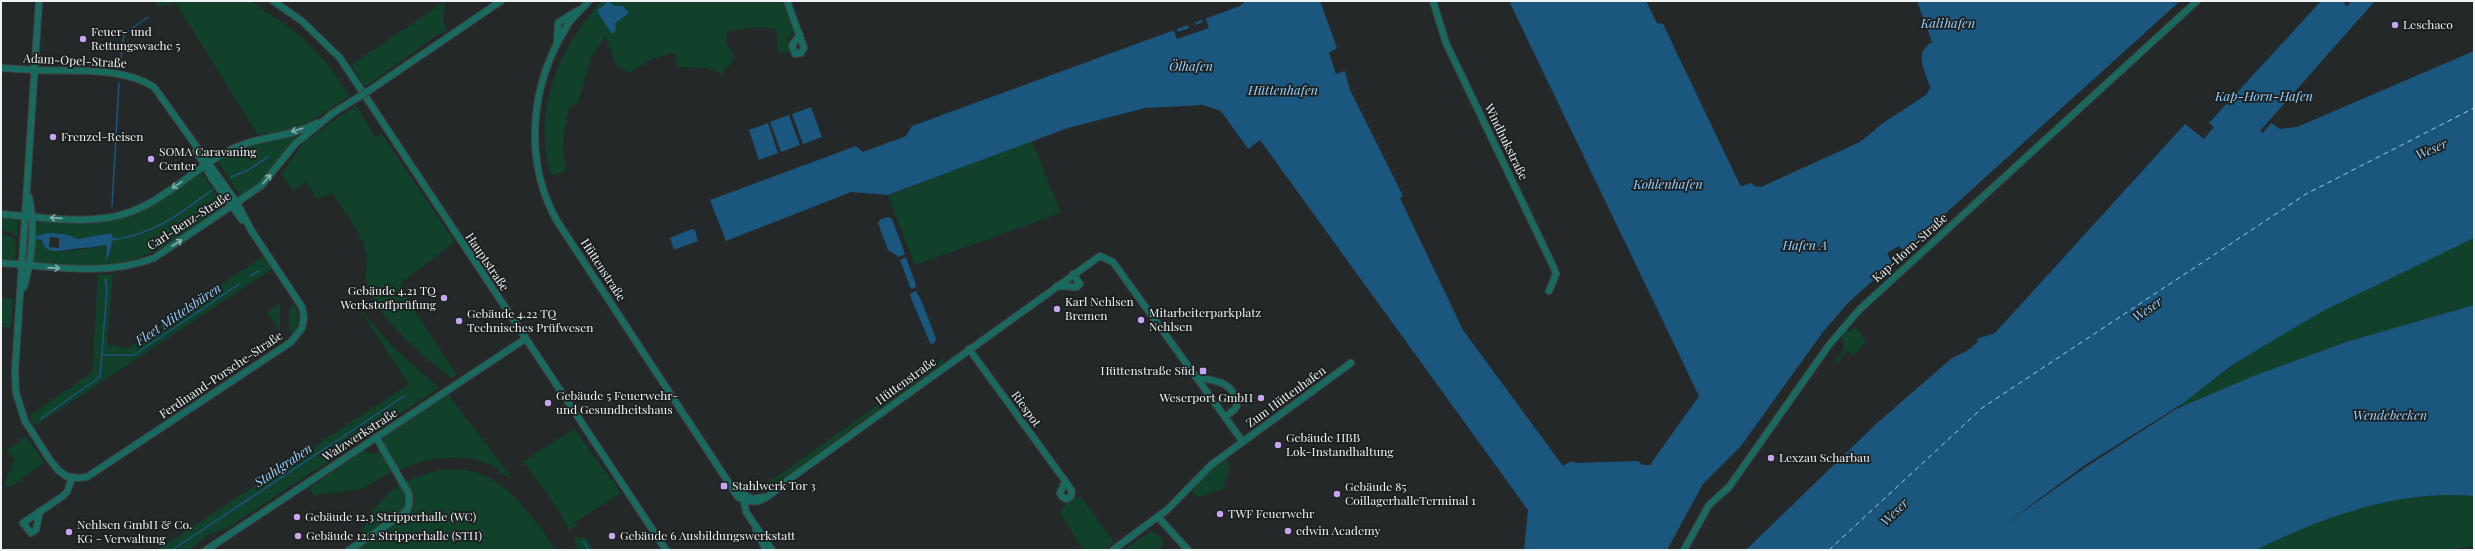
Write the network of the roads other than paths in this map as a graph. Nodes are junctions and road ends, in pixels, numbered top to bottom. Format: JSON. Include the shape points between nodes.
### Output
{"nodes":[{"id":1,"x":39,"y":1,"type":"edge"},
{"id":2,"x":273,"y":1,"type":"edge"},
{"id":3,"x":501,"y":1,"type":"edge"},
{"id":4,"x":588,"y":1,"type":"edge"},
{"id":5,"x":787,"y":1,"type":"edge"},
{"id":6,"x":1433,"y":1,"type":"edge"},
{"id":7,"x":2197,"y":1,"type":"edge"},
{"id":8,"x":800,"y":35,"type":"dead end"},
{"id":9,"x":1,"y":68,"type":"edge"},
{"id":10,"x":35,"y":70,"type":"junction"},
{"id":11,"x":332,"y":114,"type":"junction"},
{"id":12,"x":207,"y":165,"type":"junction"},
{"id":13,"x":234,"y":205,"type":"junction"},
{"id":14,"x":1,"y":214,"type":"edge"},
{"id":15,"x":29,"y":216,"type":"junction"},
{"id":16,"x":1,"y":263,"type":"edge"},
{"id":17,"x":25,"y":266,"type":"junction"},
{"id":18,"x":1073,"y":274,"type":"junction"},
{"id":19,"x":1057,"y":286,"type":"junction"},
{"id":20,"x":1549,"y":290,"type":"dead end"},
{"id":21,"x":526,"y":339,"type":"junction"},
{"id":22,"x":969,"y":349,"type":"junction"},
{"id":23,"x":1351,"y":363,"type":"dead end"},
{"id":24,"x":1195,"y":376,"type":"junction"},
{"id":25,"x":1225,"y":417,"type":"junction"},
{"id":26,"x":376,"y":437,"type":"junction"},
{"id":27,"x":1243,"y":442,"type":"junction"},
{"id":28,"x":72,"y":478,"type":"junction"},
{"id":29,"x":1065,"y":482,"type":"dead end"},
{"id":30,"x":748,"y":500,"type":"junction"},
{"id":31,"x":40,"y":511,"type":"dead end"},
{"id":32,"x":1158,"y":517,"type":"junction"},
{"id":33,"x":755,"y":526,"type":"junction"},
{"id":34,"x":206,"y":550,"type":"edge"},
{"id":35,"x":349,"y":550,"type":"edge"},
{"id":36,"x":666,"y":550,"type":"edge"},
{"id":37,"x":766,"y":550,"type":"edge"},
{"id":38,"x":772,"y":550,"type":"edge"},
{"id":39,"x":1113,"y":550,"type":"edge"},
{"id":40,"x":1188,"y":550,"type":"edge"},
{"id":41,"x":1684,"y":550,"type":"edge"}],
"edges":[{"from":1,"to":10,"type":"street"},
{"from":2,"to":21,"type":"street","name":"Hauptstraße","via":[[302,21],[340,58]]},
{"from":3,"to":11,"type":"street","name":"Carl-Benz-Straße","bridge":true},
{"from":4,"to":30,"type":"street","name":"Hüttenstraße","via":[[558,23],[557,44],[545,72],[536,118],[536,162],[546,198],[557,221],[733,491]]},
{"from":5,"to":8,"type":"street"},
{"from":6,"to":20,"type":"street","name":"Windhukstraße","via":[[1446,43],[1553,266],[1556,274]]},
{"from":7,"to":41,"type":"street","name":"Kap-Horn-Straße","via":[[1859,310],[1824,351],[1729,487],[1709,505]]},
{"from":9,"to":10,"type":"street","name":"Adam-Opel-Straße"},
{"from":10,"to":12,"type":"street","name":"Adam-Opel-Straße","via":[[121,74],[140,79],[154,87],[162,96]]},
{"from":10,"to":15,"type":"street","via":[[28,188]]},
{"from":11,"to":12,"type":"street","name":"Carl-Benz-Straße","one_way":true,"via":[[310,126],[244,144]]},
{"from":13,"to":11,"type":"street","name":"Carl-Benz-Straße","one_way":true,"via":[[261,186],[295,144]]},
{"from":12,"to":13,"type":"street","name":"Ferdinand-Porsche-Straße"},
{"from":12,"to":15,"type":"street","name":"Carl-Benz-Straße","one_way":true,"via":[[145,206],[116,217],[96,220]]},
{"from":17,"to":13,"type":"street","name":"Carl-Benz-Straße","one_way":true,"via":[[82,270],[135,265],[154,258]]},
{"from":13,"to":28,"type":"street","name":"Ferdinand-Porsche-Straße","via":[[302,307],[304,323],[298,335],[93,474]]},
{"from":14,"to":15,"type":"street","name":"Carl-Benz-Straße"},
{"from":15,"to":17,"type":"street"},
{"from":16,"to":17,"type":"street","name":"Carl-Benz-Straße"},
{"from":17,"to":28,"type":"street","via":[[20,298],[16,393],[25,421],[58,470]]},
{"from":18,"to":19,"type":"street","name":"Hüttenstraße"},
{"from":18,"to":19,"type":"street","via":[[1080,284],[1077,287]]},
{"from":18,"to":24,"type":"street","name":"Hüttenstraße","via":[[1100,256],[1113,262]]},
{"from":19,"to":22,"type":"street","name":"Hüttenstraße"},
{"from":21,"to":26,"type":"street","name":"Walzwerkstraße"},
{"from":21,"to":36,"type":"street","name":"Hauptstraße"},
{"from":22,"to":29,"type":"street","name":"Riespot"},
{"from":22,"to":30,"type":"street","name":"Hüttenstraße","via":[[769,495]]},
{"from":23,"to":27,"type":"street","name":"Zum Hüttenhafen"},
{"from":24,"to":25,"type":"street","name":"Hüttenstraße"},
{"from":24,"to":25,"type":"street","via":[[1222,381],[1237,401],[1235,409]]},
{"from":25,"to":27,"type":"street","name":"Hüttenstraße"},
{"from":26,"to":34,"type":"street","name":"Walzwerkstraße"},
{"from":26,"to":35,"type":"street","via":[[409,494],[409,505],[402,514]]},
{"from":27,"to":32,"type":"street","name":"Zum Hüttenhafen","via":[[1211,465]]},
{"from":28,"to":31,"type":"street","via":[[67,492]]},
{"from":30,"to":33,"type":"street","via":[[750,518]]},
{"from":32,"to":39,"type":"street","name":"Zum Hüttenhafen"},
{"from":32,"to":40,"type":"street"},
{"from":33,"to":37,"type":"street","via":[[758,538]]},
{"from":33,"to":38,"type":"street"}]}
